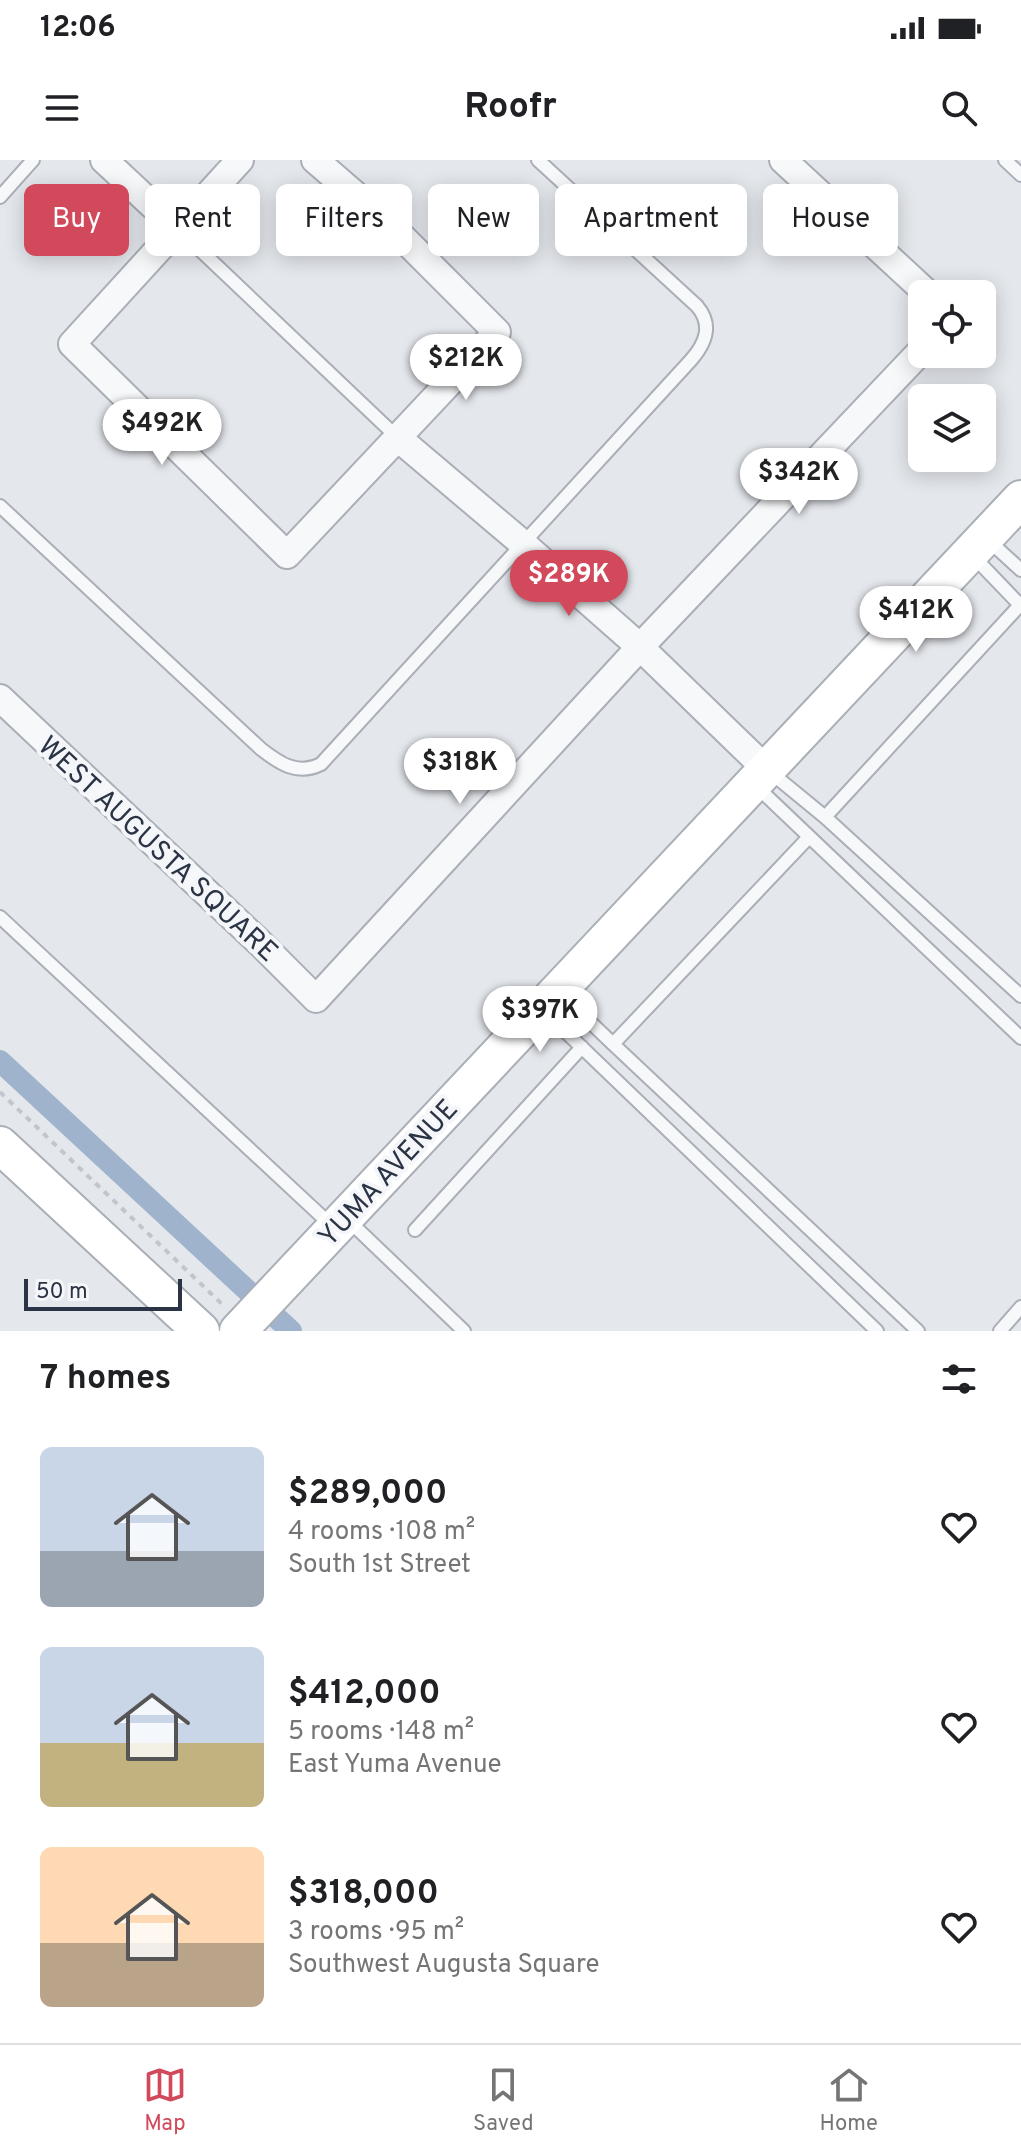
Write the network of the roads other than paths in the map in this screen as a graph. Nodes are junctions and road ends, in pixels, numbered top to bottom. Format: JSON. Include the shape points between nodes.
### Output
{"nodes":[{"id":1,"x":33,"y":160,"type":"edge"},
{"id":2,"x":104,"y":160,"type":"edge"},
{"id":3,"x":240,"y":160,"type":"edge"},
{"id":4,"x":315,"y":160,"type":"edge"},
{"id":5,"x":538,"y":160,"type":"edge"},
{"id":6,"x":783,"y":160,"type":"edge"},
{"id":7,"x":1005,"y":160,"type":"edge"},
{"id":8,"x":1021,"y":175,"type":"edge"},
{"id":9,"x":218,"y":184,"type":"edge"},
{"id":10,"x":0,"y":197,"type":"edge"},
{"id":11,"x":145,"y":198,"type":"edge"},
{"id":12,"x":152,"y":256,"type":"edge"},
{"id":13,"x":206,"y":256,"type":"edge"},
{"id":14,"x":913,"y":280,"type":"edge"},
{"id":15,"x":908,"y":365,"type":"edge"},
{"id":16,"x":398,"y":438,"type":"junction"},
{"id":17,"x":1021,"y":499,"type":"edge"},
{"id":18,"x":0,"y":506,"type":"edge"},
{"id":19,"x":522,"y":543,"type":"junction"},
{"id":20,"x":977,"y":545,"type":"junction"},
{"id":21,"x":1021,"y":570,"type":"edge"},
{"id":22,"x":1021,"y":605,"type":"edge"},
{"id":23,"x":640,"y":647,"type":"junction"},
{"id":24,"x":0,"y":698,"type":"edge"},
{"id":25,"x":759,"y":776,"type":"junction"},
{"id":26,"x":825,"y":817,"type":"junction"},
{"id":27,"x":809,"y":837,"type":"junction"},
{"id":28,"x":0,"y":917,"type":"edge"},
{"id":29,"x":1021,"y":996,"type":"edge"},
{"id":30,"x":549,"y":1000,"type":"junction"},
{"id":31,"x":1021,"y":1038,"type":"edge"},
{"id":32,"x":613,"y":1044,"type":"junction"},
{"id":33,"x":582,"y":1047,"type":"junction"},
{"id":34,"x":0,"y":1145,"type":"edge"},
{"id":35,"x":340,"y":1223,"type":"junction"},
{"id":36,"x":415,"y":1230,"type":"dead end"},
{"id":37,"x":1021,"y":1307,"type":"edge"},
{"id":38,"x":236,"y":1317,"type":"edge"},
{"id":39,"x":464,"y":1331,"type":"edge"},
{"id":40,"x":877,"y":1331,"type":"edge"},
{"id":41,"x":918,"y":1331,"type":"edge"},
{"id":42,"x":1000,"y":1331,"type":"edge"}],
"edges":[{"from":1,"to":10,"type":"lane"},
{"from":2,"to":11,"type":"street"},
{"from":3,"to":9,"type":"street"},
{"from":4,"to":16,"type":"street","via":[[389,224],[497,332]]},
{"from":5,"to":19,"type":"lane","via":[[697,306],[707,334],[691,360]]},
{"from":6,"to":14,"type":"street"},
{"from":7,"to":8,"type":"lane"},
{"from":12,"to":16,"type":"street","via":[[72,344],[287,555]]},
{"from":13,"to":16,"type":"lane"},
{"from":15,"to":23,"type":"street"},
{"from":16,"to":19,"type":"street"},
{"from":17,"to":20,"type":"street","name":"YUMA AVENUE"},
{"from":18,"to":19,"type":"lane","via":[[261,749],[281,764],[301,769],[321,764]]},
{"from":19,"to":23,"type":"street"},
{"from":20,"to":21,"type":"lane"},
{"from":20,"to":22,"type":"lane"},
{"from":20,"to":25,"type":"street","name":"YUMA AVENUE"},
{"from":22,"to":26,"type":"lane"},
{"from":23,"to":24,"type":"street","name":"WEST AUGUSTA SQUARE","via":[[316,999]]},
{"from":23,"to":25,"type":"street"},
{"from":25,"to":26,"type":"lane"},
{"from":25,"to":27,"type":"lane"},
{"from":25,"to":30,"type":"street","name":"YUMA AVENUE"},
{"from":26,"to":29,"type":"lane"},
{"from":27,"to":31,"type":"lane"},
{"from":27,"to":32,"type":"lane"},
{"from":28,"to":35,"type":"lane"},
{"from":30,"to":32,"type":"lane"},
{"from":30,"to":33,"type":"lane"},
{"from":30,"to":35,"type":"street","name":"YUMA AVENUE"},
{"from":32,"to":41,"type":"lane"},
{"from":33,"to":36,"type":"lane"},
{"from":33,"to":40,"type":"lane"},
{"from":34,"to":38,"type":"street"},
{"from":35,"to":38,"type":"street","name":"YUMA AVENUE"},
{"from":35,"to":39,"type":"lane"},
{"from":37,"to":42,"type":"lane"}]}
